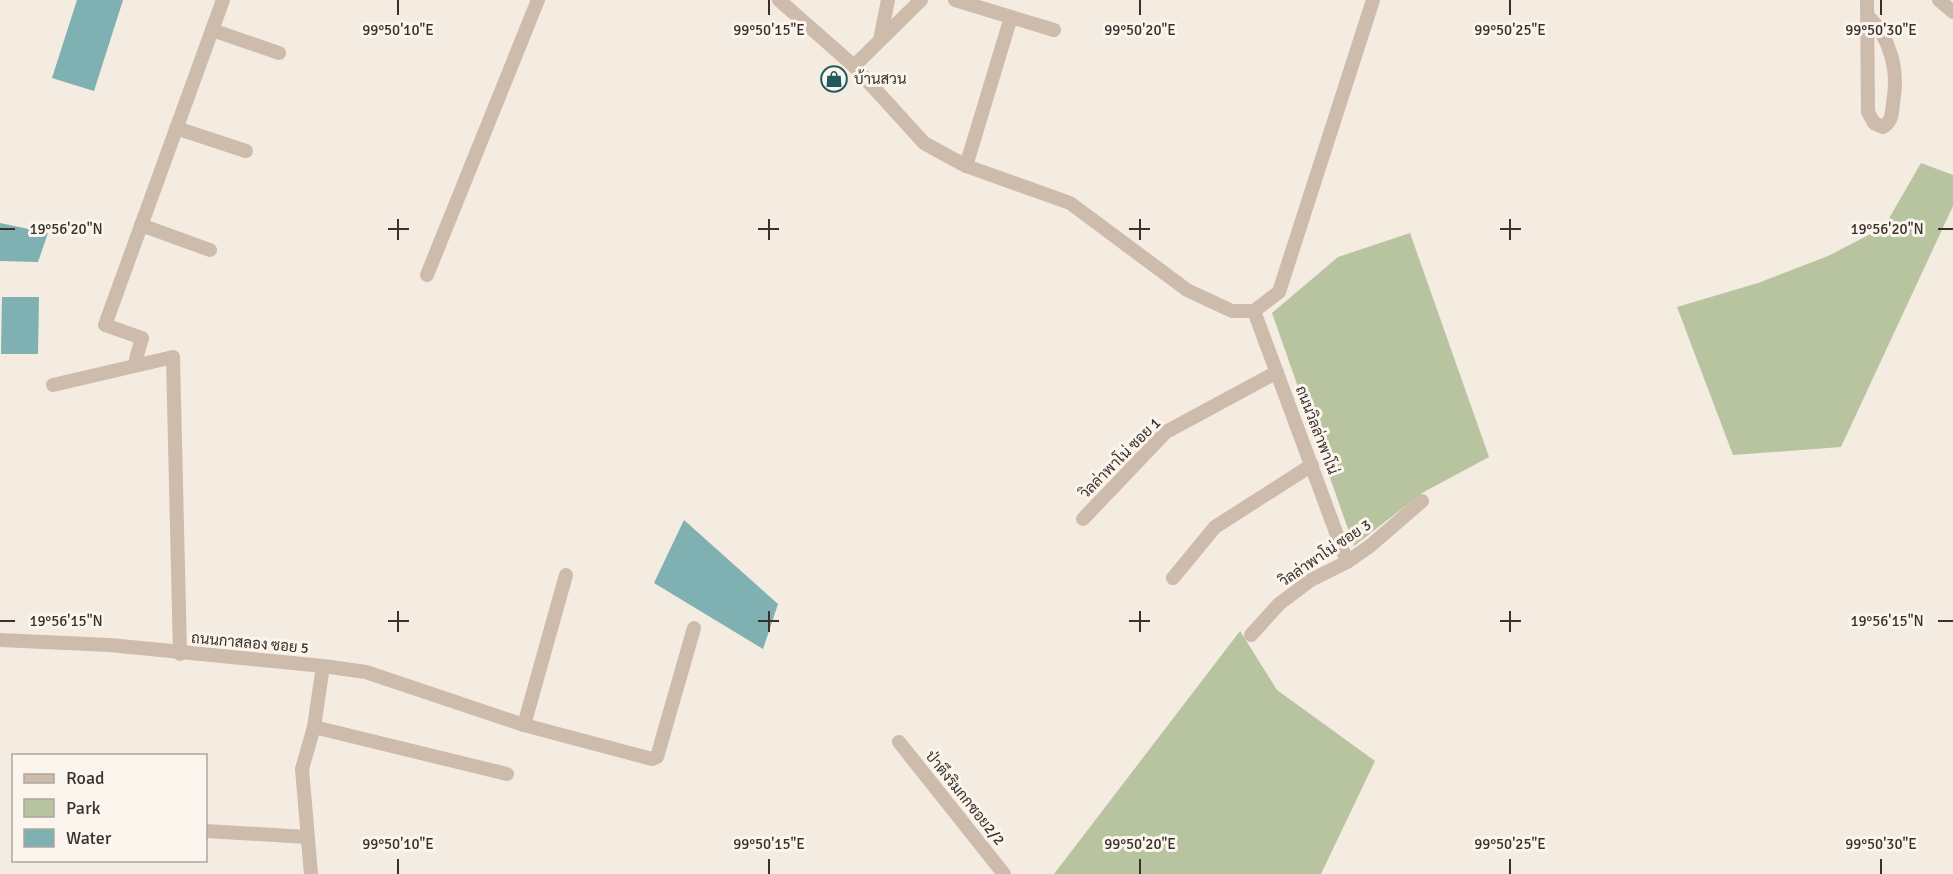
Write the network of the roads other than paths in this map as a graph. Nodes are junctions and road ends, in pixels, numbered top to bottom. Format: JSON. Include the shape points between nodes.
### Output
{"nodes":[{"id":1,"x":223,"y":0,"type":"edge"},
{"id":2,"x":538,"y":0,"type":"edge"},
{"id":3,"x":779,"y":0,"type":"edge"},
{"id":4,"x":888,"y":0,"type":"edge"},
{"id":5,"x":921,"y":0,"type":"edge"},
{"id":6,"x":956,"y":0,"type":"edge"},
{"id":7,"x":1373,"y":0,"type":"edge"},
{"id":8,"x":1867,"y":0,"type":"edge"},
{"id":9,"x":1939,"y":0,"type":"edge"},
{"id":10,"x":971,"y":2,"type":"edge"},
{"id":11,"x":1953,"y":12,"type":"edge"},
{"id":12,"x":1867,"y":15,"type":"junction"},
{"id":13,"x":1011,"y":17,"type":"junction"},
{"id":14,"x":212,"y":30,"type":"junction"},
{"id":15,"x":1054,"y":30,"type":"dead end"},
{"id":16,"x":880,"y":40,"type":"junction"},
{"id":17,"x":279,"y":53,"type":"dead end"},
{"id":18,"x":854,"y":66,"type":"junction"},
{"id":19,"x":176,"y":128,"type":"junction"},
{"id":20,"x":246,"y":151,"type":"dead end"},
{"id":21,"x":966,"y":166,"type":"junction"},
{"id":22,"x":141,"y":225,"type":"junction"},
{"id":23,"x":210,"y":250,"type":"dead end"},
{"id":24,"x":427,"y":275,"type":"dead end"},
{"id":25,"x":1254,"y":311,"type":"junction"},
{"id":26,"x":136,"y":359,"type":"dead end"},
{"id":27,"x":1277,"y":372,"type":"junction"},
{"id":28,"x":52,"y":385,"type":"dead end"},
{"id":29,"x":1312,"y":465,"type":"junction"},
{"id":30,"x":1422,"y":501,"type":"dead end"},
{"id":31,"x":1083,"y":519,"type":"dead end"},
{"id":32,"x":1347,"y":562,"type":"junction"},
{"id":33,"x":566,"y":575,"type":"dead end"},
{"id":34,"x":1173,"y":579,"type":"dead end"},
{"id":35,"x":694,"y":628,"type":"dead end"},
{"id":36,"x":1251,"y":635,"type":"dead end"},
{"id":37,"x":0,"y":640,"type":"edge"},
{"id":38,"x":180,"y":654,"type":"junction"},
{"id":39,"x":323,"y":666,"type":"junction"},
{"id":40,"x":524,"y":725,"type":"junction"},
{"id":41,"x":314,"y":727,"type":"junction"},
{"id":42,"x":899,"y":742,"type":"dead end"},
{"id":43,"x":507,"y":774,"type":"dead end"},
{"id":44,"x":207,"y":831,"type":"edge"},
{"id":45,"x":307,"y":837,"type":"junction"},
{"id":46,"x":311,"y":874,"type":"edge"},
{"id":47,"x":1004,"y":874,"type":"edge"}],
"edges":[{"from":1,"to":14,"type":"street"},
{"from":2,"to":24,"type":"street"},
{"from":3,"to":18,"type":"street"},
{"from":4,"to":16,"type":"street"},
{"from":5,"to":16,"type":"street"},
{"from":6,"to":10,"type":"street"},
{"from":7,"to":25,"type":"street","via":[[1279,292]]},
{"from":8,"to":12,"type":"street"},
{"from":9,"to":11,"type":"street"},
{"from":10,"to":13,"type":"street"},
{"from":12,"to":12,"type":"street","via":[[1868,112],[1874,123],[1883,128],[1891,120],[1896,70],[1883,37]]},
{"from":13,"to":15,"type":"street"},
{"from":13,"to":21,"type":"street"},
{"from":14,"to":17,"type":"street"},
{"from":14,"to":19,"type":"street"},
{"from":16,"to":18,"type":"street"},
{"from":18,"to":21,"type":"street","via":[[924,143]]},
{"from":19,"to":20,"type":"street"},
{"from":19,"to":22,"type":"street"},
{"from":21,"to":25,"type":"street","via":[[1070,203],[1187,290],[1232,311]]},
{"from":22,"to":23,"type":"street"},
{"from":22,"to":26,"type":"street","via":[[105,325],[142,338]]},
{"from":25,"to":27,"type":"street","name":"ถนนวิลล่าพาโน่"},
{"from":27,"to":29,"type":"street","name":"ถนนวิลล่าพาโน่"},
{"from":27,"to":31,"type":"street","name":"วิลล่าพาโน่ ซอย 1","via":[[1166,432]]},
{"from":28,"to":38,"type":"street","via":[[173,357]]},
{"from":29,"to":32,"type":"street","name":"ถนนวิลล่าพาโน่"},
{"from":29,"to":34,"type":"street","via":[[1215,527]]},
{"from":30,"to":32,"type":"street","name":"วิลล่าพาโน่ ซอย 3"},
{"from":32,"to":36,"type":"street","name":"วิลล่าพาโน่ ซอย 3","via":[[1311,580],[1279,604]]},
{"from":33,"to":40,"type":"street"},
{"from":35,"to":40,"type":"street","via":[[657,757],[652,759]]},
{"from":37,"to":38,"type":"street","name":"ถนนกาสลอง ซอย 5","via":[[110,645]]},
{"from":38,"to":39,"type":"street","name":"ถนนกาสลอง ซอย 5"},
{"from":39,"to":40,"type":"street","via":[[366,672]]},
{"from":39,"to":41,"type":"street","name":"ถนนกาสลอง ซอย 5"},
{"from":41,"to":43,"type":"street"},
{"from":41,"to":45,"type":"street","name":"ถนนกาสลอง ซอย 5","via":[[302,769]]},
{"from":42,"to":47,"type":"street","name":"ป่าตึงริมกกซอย2/2"},
{"from":44,"to":45,"type":"street"},
{"from":45,"to":46,"type":"street","name":"ถนนกาสลอง ซอย 5"}]}
